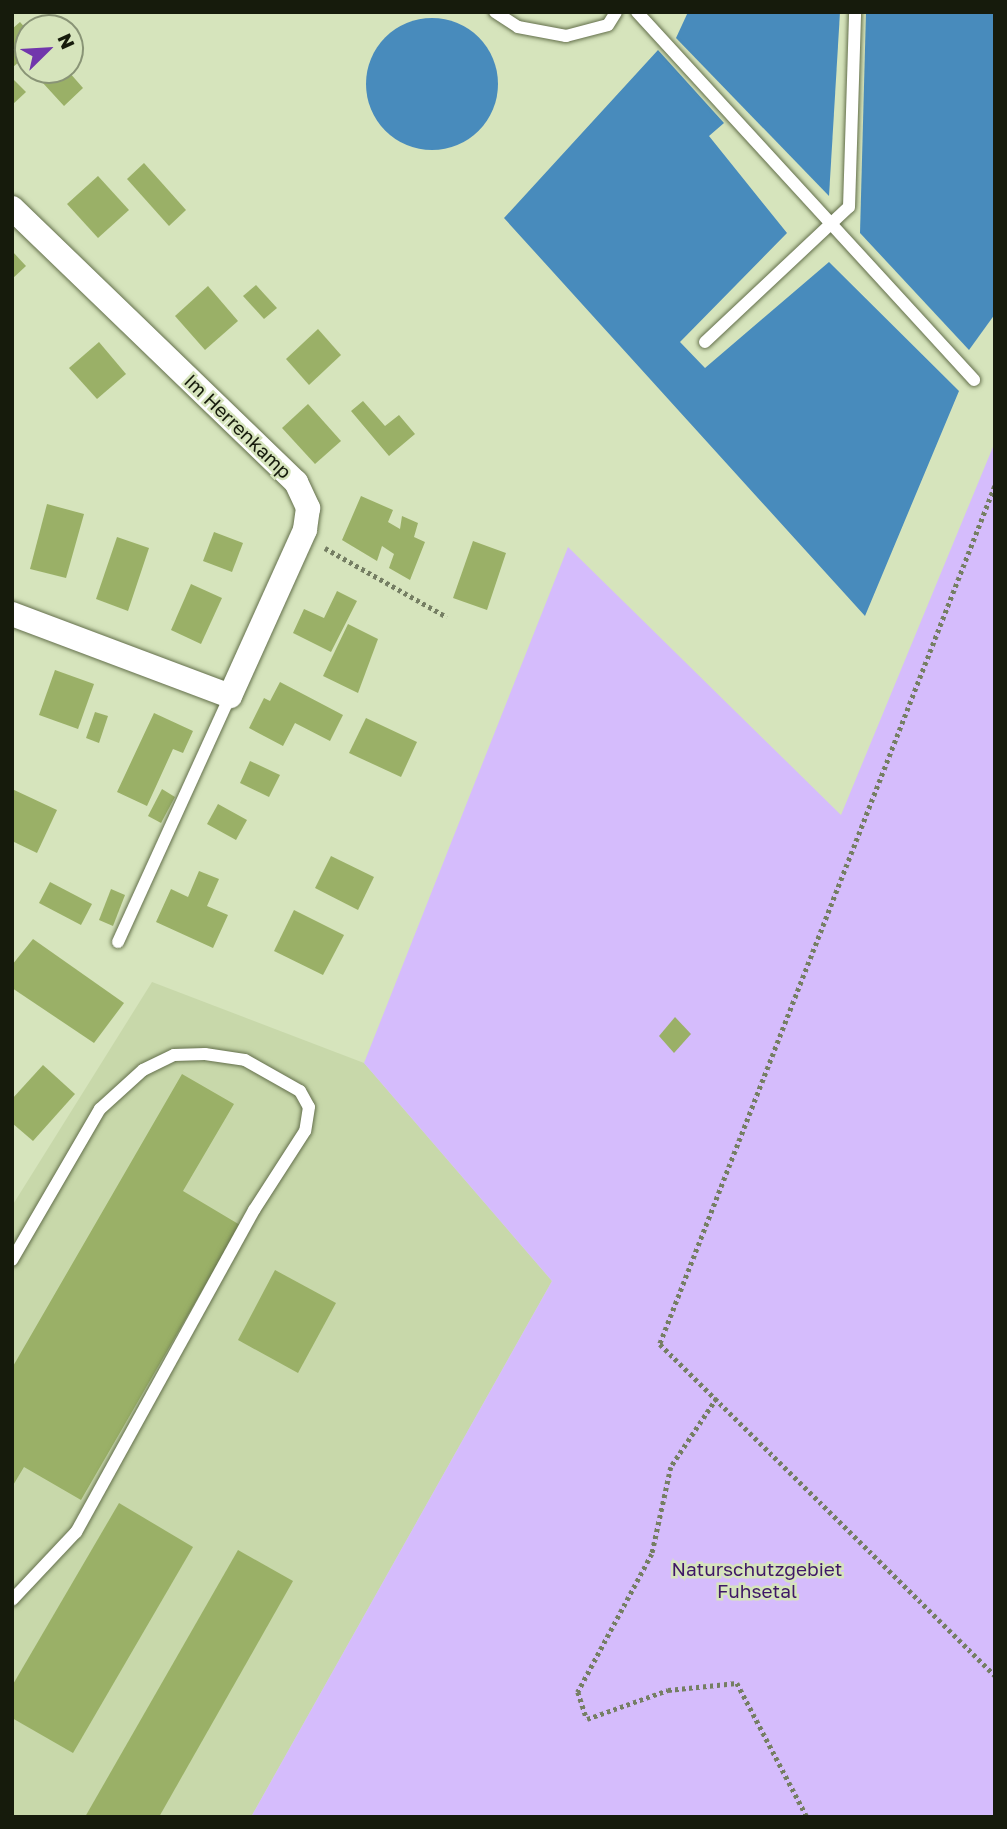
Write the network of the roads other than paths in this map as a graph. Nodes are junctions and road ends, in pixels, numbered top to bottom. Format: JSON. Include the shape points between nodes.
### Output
{"nodes":[{"id":1,"x":495,"y":12,"type":"edge"},
{"id":2,"x":616,"y":12,"type":"edge"},
{"id":3,"x":637,"y":12,"type":"edge"},
{"id":4,"x":855,"y":12,"type":"edge"},
{"id":5,"x":12,"y":208,"type":"edge"},
{"id":6,"x":830,"y":221,"type":"junction"},
{"id":7,"x":705,"y":342,"type":"dead end"},
{"id":8,"x":974,"y":380,"type":"dead end"},
{"id":9,"x":12,"y":614,"type":"edge"},
{"id":10,"x":230,"y":696,"type":"junction"},
{"id":11,"x":118,"y":942,"type":"dead end"},
{"id":12,"x":12,"y":1260,"type":"edge"},
{"id":13,"x":12,"y":1600,"type":"edge"}],
"edges":[{"from":1,"to":2,"type":"lane","via":[[518,27],[566,36],[608,24]]},
{"from":3,"to":6,"type":"lane"},
{"from":4,"to":6,"type":"lane","via":[[849,207]]},
{"from":5,"to":10,"type":"street","name":"Im Herrenkamp","via":[[296,482],[308,508],[303,536]]},
{"from":6,"to":7,"type":"lane"},
{"from":6,"to":8,"type":"lane"},
{"from":9,"to":10,"type":"street"},
{"from":10,"to":11,"type":"lane","name":"Im Herrenkamp"},
{"from":12,"to":13,"type":"lane","via":[[100,1109],[143,1070],[174,1055],[245,1060],[289,1083],[309,1107],[305,1131],[254,1210],[76,1532]]}]}
